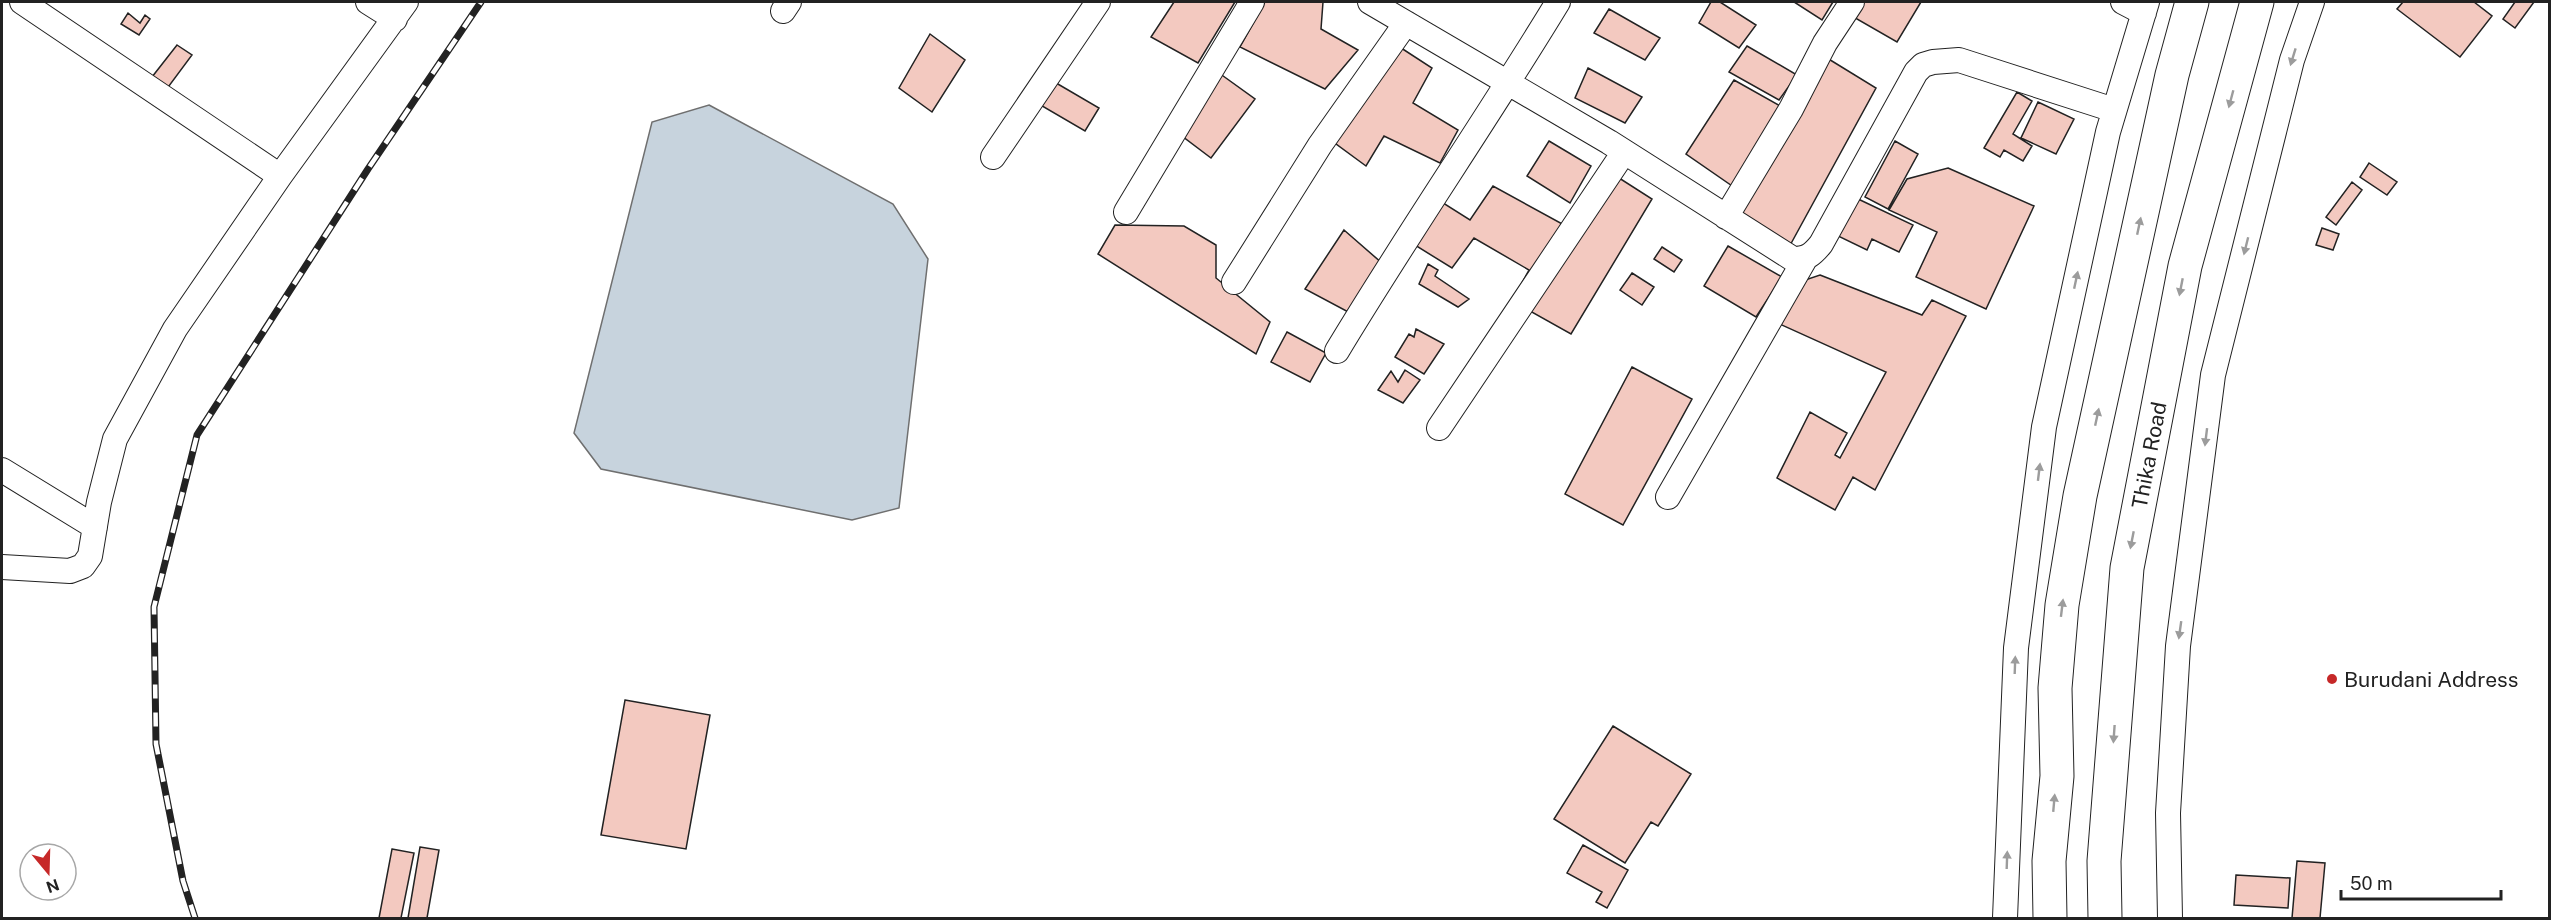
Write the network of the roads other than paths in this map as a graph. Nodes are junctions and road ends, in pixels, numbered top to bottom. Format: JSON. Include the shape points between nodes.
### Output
{"nodes":[{"id":1,"x":22,"y":2,"type":"edge"},
{"id":2,"x":368,"y":2,"type":"edge"},
{"id":3,"x":1098,"y":2,"type":"edge"},
{"id":4,"x":1252,"y":2,"type":"edge"},
{"id":5,"x":1558,"y":2,"type":"edge"},
{"id":6,"x":1852,"y":2,"type":"edge"},
{"id":7,"x":2123,"y":2,"type":"edge"},
{"id":8,"x":2192,"y":2,"type":"edge"},
{"id":9,"x":2257,"y":2,"type":"edge"},
{"id":10,"x":2312,"y":2,"type":"edge"},
{"id":11,"x":2145,"y":7,"type":"edge"},
{"id":12,"x":400,"y":10,"type":"edge"},
{"id":13,"x":1390,"y":10,"type":"edge"},
{"id":14,"x":1509,"y":83,"type":"junction"},
{"id":15,"x":2114,"y":110,"type":"junction"},
{"id":16,"x":1624,"y":152,"type":"junction"},
{"id":17,"x":993,"y":157,"type":"dead end"},
{"id":18,"x":280,"y":176,"type":"junction"},
{"id":19,"x":1126,"y":212,"type":"dead end"},
{"id":20,"x":1726,"y":217,"type":"junction"},
{"id":21,"x":1805,"y":259,"type":"junction"},
{"id":22,"x":1234,"y":282,"type":"dead end"},
{"id":23,"x":1337,"y":351,"type":"dead end"},
{"id":24,"x":1439,"y":428,"type":"dead end"},
{"id":25,"x":2,"y":470,"type":"edge"},
{"id":26,"x":1668,"y":496,"type":"dead end"},
{"id":27,"x":95,"y":527,"type":"junction"},
{"id":28,"x":2,"y":567,"type":"edge"},
{"id":29,"x":2004,"y":918,"type":"edge"},
{"id":30,"x":2050,"y":918,"type":"edge"},
{"id":31,"x":2105,"y":918,"type":"edge"},
{"id":32,"x":2170,"y":918,"type":"edge"}],
"edges":[{"from":1,"to":18,"type":"street"},
{"from":2,"to":12,"type":"street"},
{"from":3,"to":17,"type":"street"},
{"from":4,"to":19,"type":"street"},
{"from":5,"to":14,"type":"street"},
{"from":6,"to":20,"type":"street"},
{"from":7,"to":11,"type":"street"},
{"from":30,"to":8,"type":"highway","one_way":true,"via":[[2049,861],[2057,776],[2055,688],[2062,605],[2080,496],[2172,75]]},
{"from":9,"to":31,"type":"highway","name":"Thika Road","one_way":true,"via":[[2185,266],[2127,568],[2104,861]]},
{"from":10,"to":32,"type":"street","one_way":true,"via":[[2292,60],[2213,375],[2178,646],[2168,813]]},
{"from":11,"to":15,"type":"street"},
{"from":12,"to":18,"type":"street"},
{"from":13,"to":14,"type":"street"},
{"from":13,"to":22,"type":"street","via":[[1320,145]]},
{"from":14,"to":16,"type":"street"},
{"from":14,"to":23,"type":"street","via":[[1398,250]]},
{"from":15,"to":21,"type":"street","via":[[1976,64],[1944,60],[1923,65],[1821,244]]},
{"from":29,"to":15,"type":"street","one_way":true,"via":[[2016,648],[2044,428]]},
{"from":16,"to":20,"type":"street"},
{"from":16,"to":24,"type":"street"},
{"from":18,"to":27,"type":"street","via":[[175,329],[115,439]]},
{"from":20,"to":21,"type":"street","via":[[1793,259]]},
{"from":21,"to":26,"type":"street"},
{"from":25,"to":27,"type":"street"},
{"from":27,"to":28,"type":"street","via":[[90,556],[83,566],[70,571]]}]}
